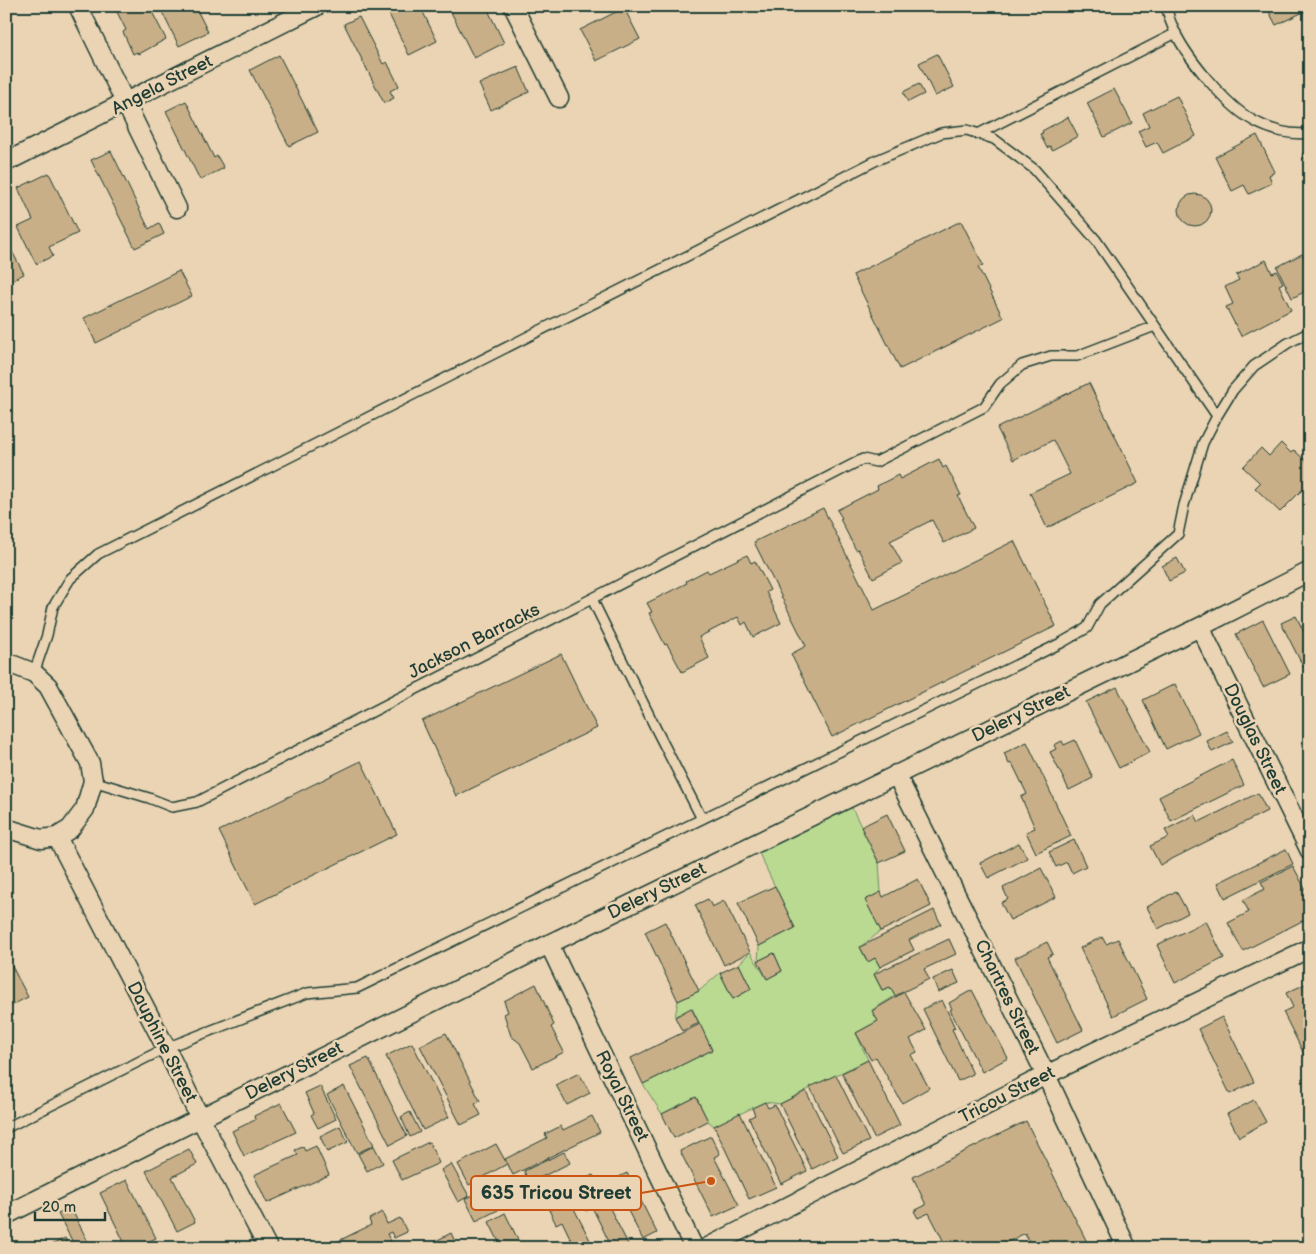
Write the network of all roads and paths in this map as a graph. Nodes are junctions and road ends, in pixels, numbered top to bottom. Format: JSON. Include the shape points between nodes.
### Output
{"nodes":[{"id":1,"x":78,"y":6,"type":"edge"},
{"id":2,"x":317,"y":6,"type":"edge"},
{"id":3,"x":513,"y":6,"type":"edge"},
{"id":4,"x":1166,"y":6,"type":"edge"},
{"id":5,"x":1176,"y":33,"type":"junction"},
{"id":6,"x":559,"y":98,"type":"dead end"},
{"id":7,"x":126,"y":103,"type":"junction"},
{"id":8,"x":1310,"y":132,"type":"edge"},
{"id":9,"x":978,"y":134,"type":"junction"},
{"id":10,"x":6,"y":162,"type":"edge"},
{"id":11,"x":177,"y":208,"type":"dead end"},
{"id":12,"x":1155,"y":326,"type":"junction"},
{"id":13,"x":1310,"y":332,"type":"edge"},
{"id":14,"x":1217,"y":416,"type":"junction"},
{"id":15,"x":1310,"y":571,"type":"edge"},
{"id":16,"x":592,"y":599,"type":"junction"},
{"id":17,"x":1200,"y":627,"type":"junction"},
{"id":18,"x":6,"y":662,"type":"edge"},
{"id":19,"x":34,"y":673,"type":"junction"},
{"id":20,"x":896,"y":774,"type":"junction"},
{"id":21,"x":93,"y":781,"type":"junction"},
{"id":22,"x":702,"y":819,"type":"junction"},
{"id":23,"x":6,"y":828,"type":"edge"},
{"id":24,"x":57,"y":837,"type":"junction"},
{"id":25,"x":1310,"y":852,"type":"edge"},
{"id":26,"x":549,"y":944,"type":"junction"},
{"id":27,"x":1310,"y":948,"type":"edge"},
{"id":28,"x":166,"y":1048,"type":"junction"},
{"id":29,"x":1046,"y":1075,"type":"junction"},
{"id":30,"x":200,"y":1118,"type":"junction"},
{"id":31,"x":6,"y":1128,"type":"edge"},
{"id":32,"x":6,"y":1215,"type":"edge"},
{"id":33,"x":268,"y":1248,"type":"edge"},
{"id":34,"x":694,"y":1248,"type":"edge"},
{"id":35,"x":706,"y":1248,"type":"edge"},
{"id":36,"x":1127,"y":1248,"type":"edge"}],
"edges":[{"from":1,"to":7,"type":"street"},
{"from":2,"to":7,"type":"street","name":"Angela Street"},
{"from":3,"to":6,"type":"street"},
{"from":4,"to":5,"type":"lane"},
{"from":5,"to":8,"type":"lane","via":[[1194,64],[1225,98],[1253,121],[1282,132]]},
{"from":5,"to":9,"type":"lane"},
{"from":7,"to":10,"type":"street","name":"Angela Street"},
{"from":7,"to":11,"type":"street"},
{"from":9,"to":12,"type":"lane","via":[[994,139],[1034,169],[1096,240]]},
{"from":9,"to":19,"type":"lane","via":[[966,130],[941,133],[877,160],[98,554],[70,579],[52,607],[47,635]]},
{"from":12,"to":14,"type":"lane"},
{"from":12,"to":16,"type":"lane","name":"Jackson Barracks","via":[[1077,356],[1050,356],[1022,365],[1000,384],[984,408],[876,462],[863,459]]},
{"from":13,"to":14,"type":"lane","via":[[1288,342],[1254,366],[1233,390]]},
{"from":14,"to":22,"type":"lane","via":[[1203,443],[1178,534],[1100,604],[1087,628]]},
{"from":15,"to":17,"type":"street","name":"Delery Street"},
{"from":16,"to":21,"type":"lane","name":"Jackson Barracks","via":[[197,802],[172,807]]},
{"from":16,"to":22,"type":"lane"},
{"from":17,"to":20,"type":"street","name":"Delery Street"},
{"from":17,"to":25,"type":"street","name":"Douglas Street"},
{"from":18,"to":19,"type":"street"},
{"from":19,"to":21,"type":"street","via":[[48,686],[90,764]]},
{"from":20,"to":26,"type":"street","name":"Delery Street"},
{"from":20,"to":29,"type":"street","name":"Chartres Street"},
{"from":21,"to":24,"type":"street","via":[[86,809],[70,829]]},
{"from":22,"to":28,"type":"lane","via":[[357,988],[307,993]]},
{"from":23,"to":24,"type":"street","via":[[41,839]]},
{"from":24,"to":28,"type":"street","name":"Dauphine Street"},
{"from":26,"to":30,"type":"street","name":"Delery Street"},
{"from":26,"to":34,"type":"street","name":"Royal Street"},
{"from":27,"to":29,"type":"street","name":"Tricou Street"},
{"from":28,"to":30,"type":"street","name":"Dauphine Street"},
{"from":28,"to":31,"type":"lane"},
{"from":29,"to":35,"type":"street","name":"Tricou Street"},
{"from":29,"to":36,"type":"street","name":"Chartres Street"},
{"from":30,"to":32,"type":"street","name":"Delery Street"},
{"from":30,"to":33,"type":"street","name":"Dauphine Street"}]}
